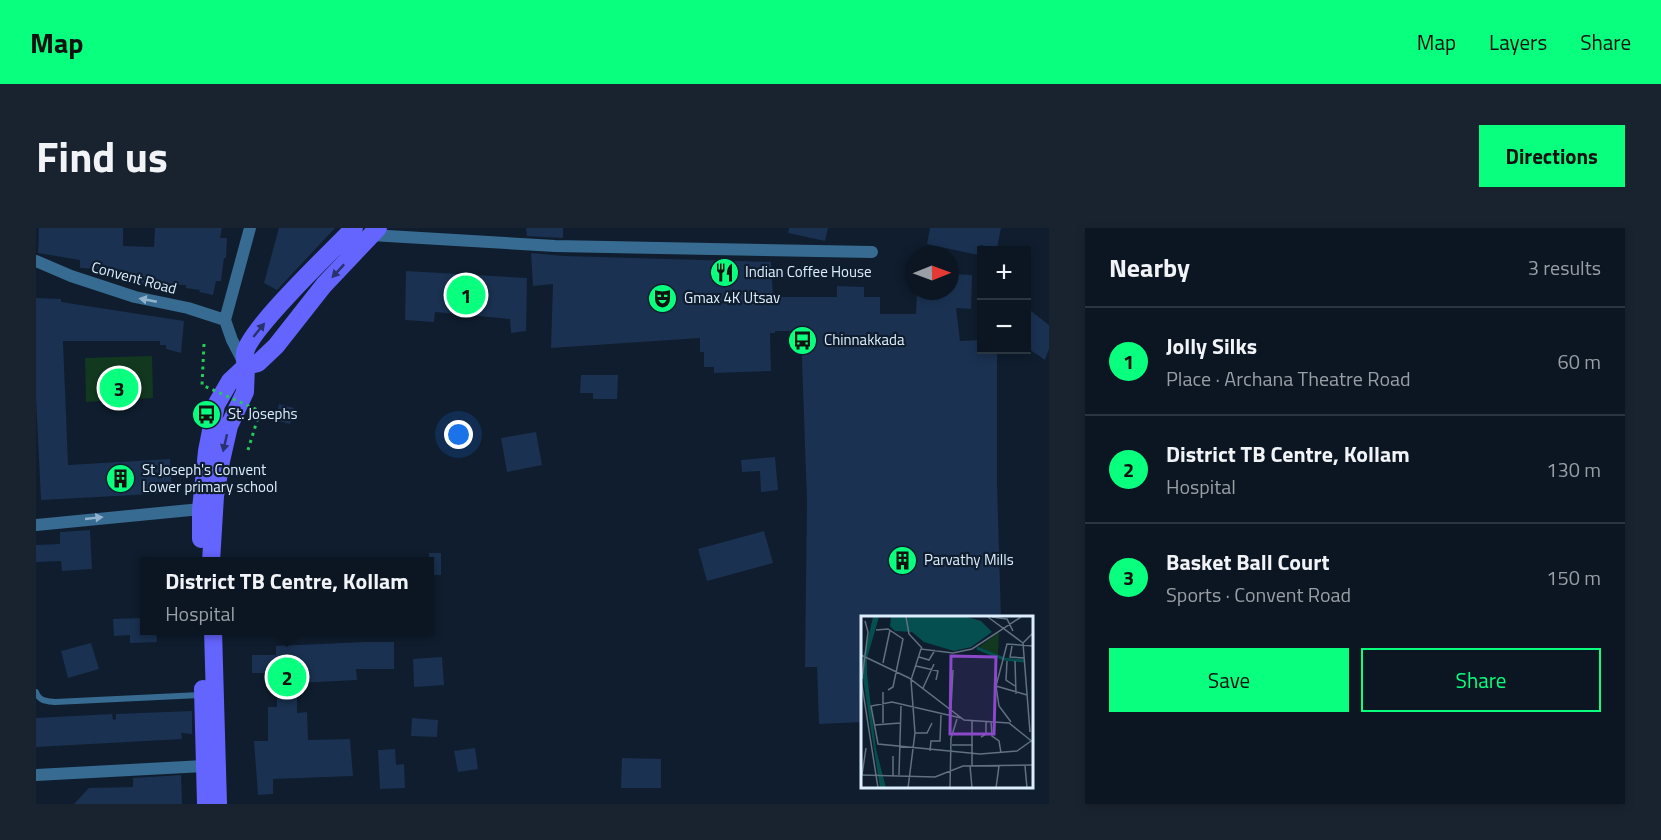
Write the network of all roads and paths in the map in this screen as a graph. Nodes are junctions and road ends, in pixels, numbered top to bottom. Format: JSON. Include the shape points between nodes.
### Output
{"nodes":[{"id":1,"x":250,"y":228,"type":"edge"},
{"id":2,"x":354,"y":228,"type":"edge"},
{"id":3,"x":375,"y":232,"type":"edge"},
{"id":4,"x":872,"y":252,"type":"dead end"},
{"id":5,"x":36,"y":261,"type":"edge"},
{"id":6,"x":225,"y":320,"type":"junction"},
{"id":7,"x":204,"y":344,"type":"dead end"},
{"id":8,"x":246,"y":366,"type":"junction"},
{"id":9,"x":222,"y":395,"type":"junction"},
{"id":10,"x":240,"y":402,"type":"junction"},
{"id":11,"x":248,"y":450,"type":"dead end"},
{"id":12,"x":201,"y":508,"type":"junction"},
{"id":13,"x":36,"y":525,"type":"edge"},
{"id":14,"x":202,"y":557,"type":"edge"},
{"id":15,"x":211,"y":557,"type":"edge"},
{"id":16,"x":203,"y":635,"type":"edge"},
{"id":17,"x":213,"y":635,"type":"edge"},
{"id":18,"x":36,"y":692,"type":"edge"},
{"id":19,"x":203,"y":694,"type":"junction"},
{"id":20,"x":204,"y":766,"type":"junction"},
{"id":21,"x":36,"y":775,"type":"edge"},
{"id":22,"x":206,"y":804,"type":"edge"},
{"id":23,"x":218,"y":804,"type":"edge"}],
"edges":[{"from":1,"to":6,"type":"street"},
{"from":8,"to":2,"type":"main road","one_way":true,"via":[[245,352],[251,339]]},
{"from":3,"to":4,"type":"street","via":[[555,246]]},
{"from":3,"to":8,"type":"main road","one_way":true,"via":[[324,285],[276,346],[258,363]]},
{"from":6,"to":5,"type":"street","name":"Convent Road","one_way":true,"via":[[126,294]]},
{"from":6,"to":8,"type":"street"},
{"from":7,"to":9,"type":"path","bridge":true,"via":[[202,385]]},
{"from":8,"to":9,"type":"main road"},
{"from":8,"to":10,"type":"main road","via":[[245,393]]},
{"from":9,"to":10,"type":"path","bridge":true},
{"from":9,"to":12,"type":"main road","via":[[216,405],[207,451]]},
{"from":10,"to":11,"type":"path","bridge":true,"via":[[260,411]]},
{"from":10,"to":15,"type":"main road","one_way":true,"via":[[220,461]]},
{"from":13,"to":12,"type":"street","one_way":true},
{"from":12,"to":14,"type":"main road"},
{"from":16,"to":19,"type":"main road"},
{"from":17,"to":23,"type":"main road"},
{"from":18,"to":19,"type":"lane","via":[[45,701],[55,702]]},
{"from":19,"to":20,"type":"main road"},
{"from":20,"to":21,"type":"street"},
{"from":20,"to":22,"type":"main road"}]}
